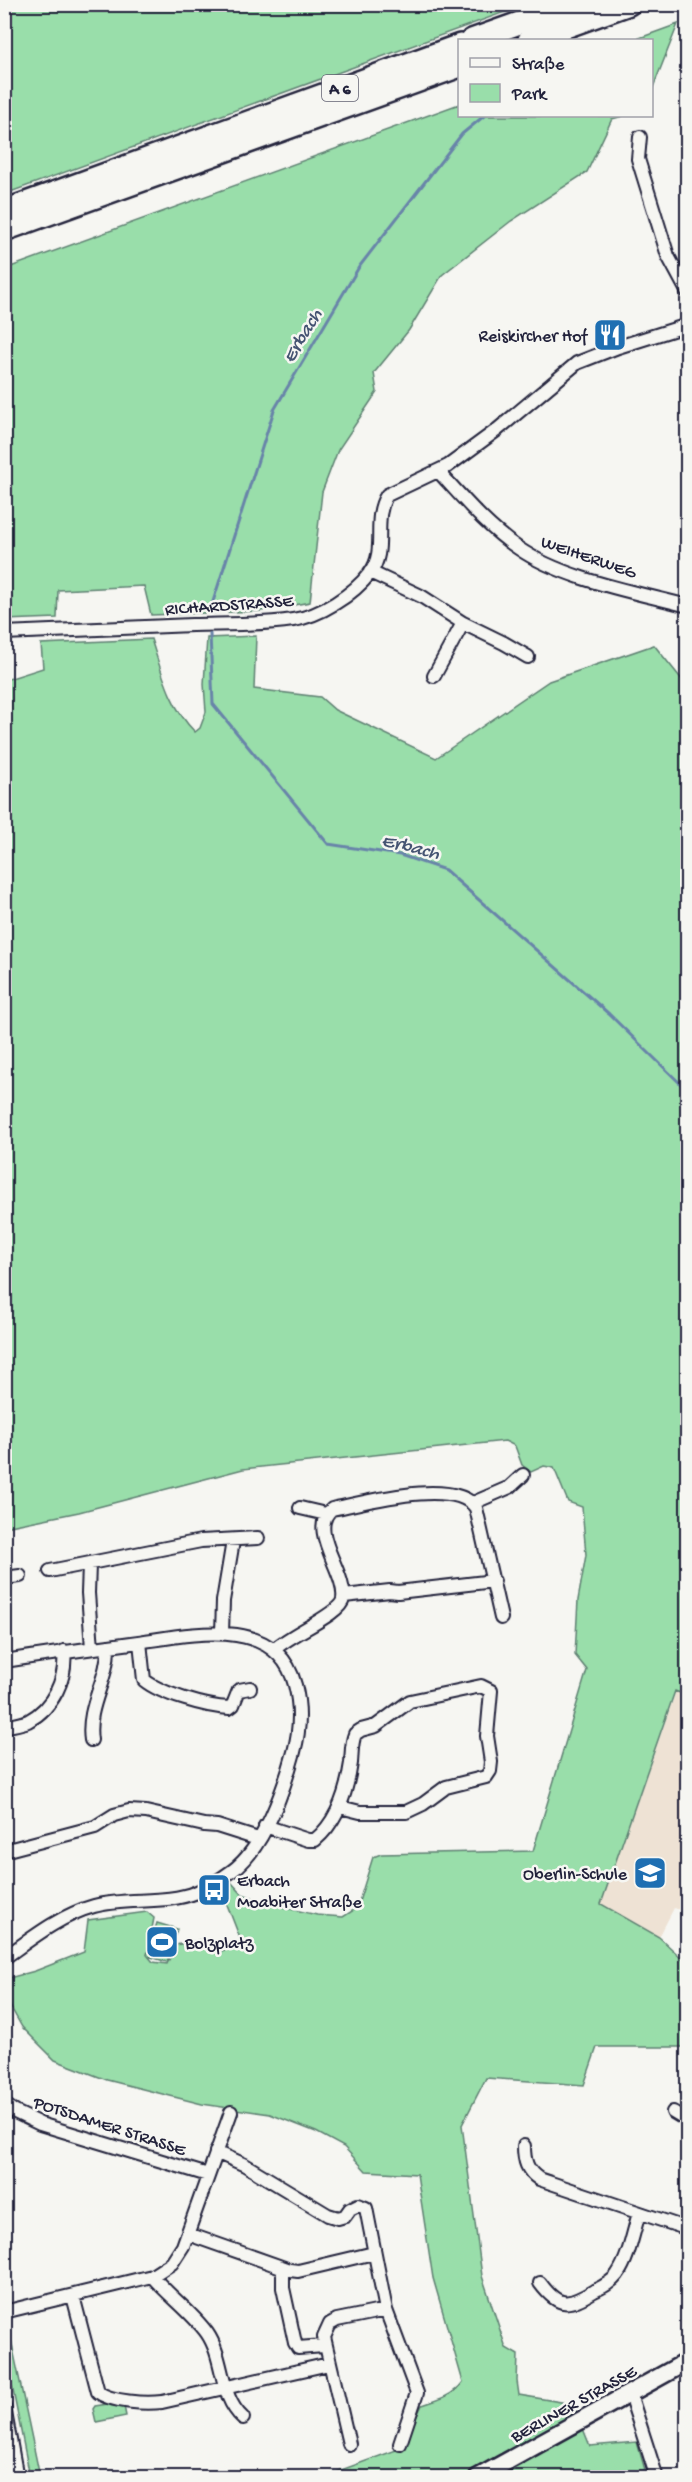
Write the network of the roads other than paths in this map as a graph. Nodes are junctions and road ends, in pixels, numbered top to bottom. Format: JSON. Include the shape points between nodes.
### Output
{"nodes":[{"id":1,"x":572,"y":4,"type":"edge"},
{"id":2,"x":629,"y":4,"type":"edge"},
{"id":3,"x":475,"y":39,"type":"edge"},
{"id":4,"x":532,"y":39,"type":"edge"},
{"id":5,"x":458,"y":45,"type":"edge"},
{"id":6,"x":458,"y":66,"type":"edge"},
{"id":7,"x":640,"y":137,"type":"dead end"},
{"id":8,"x":4,"y":211,"type":"edge"},
{"id":9,"x":4,"y":230,"type":"edge"},
{"id":10,"x":687,"y":293,"type":"edge"},
{"id":11,"x":687,"y":325,"type":"edge"},
{"id":12,"x":438,"y":471,"type":"junction"},
{"id":13,"x":370,"y":572,"type":"junction"},
{"id":14,"x":687,"y":606,"type":"edge"},
{"id":15,"x":463,"y":623,"type":"junction"},
{"id":16,"x":4,"y":633,"type":"edge"},
{"id":17,"x":528,"y":657,"type":"dead end"},
{"id":18,"x":434,"y":676,"type":"dead end"},
{"id":19,"x":523,"y":1475,"type":"dead end"},
{"id":20,"x":473,"y":1503,"type":"junction"},
{"id":21,"x":300,"y":1508,"type":"dead end"},
{"id":22,"x":326,"y":1514,"type":"junction"},
{"id":23,"x":258,"y":1538,"type":"dead end"},
{"id":24,"x":233,"y":1541,"type":"junction"},
{"id":25,"x":89,"y":1564,"type":"junction"},
{"id":26,"x":50,"y":1571,"type":"dead end"},
{"id":27,"x":20,"y":1576,"type":"dead end"},
{"id":28,"x":4,"y":1578,"type":"edge"},
{"id":29,"x":494,"y":1581,"type":"junction"},
{"id":30,"x":344,"y":1596,"type":"junction"},
{"id":31,"x":501,"y":1618,"type":"dead end"},
{"id":32,"x":222,"y":1633,"type":"junction"},
{"id":33,"x":140,"y":1642,"type":"junction"},
{"id":34,"x":108,"y":1646,"type":"junction"},
{"id":35,"x":92,"y":1648,"type":"junction"},
{"id":36,"x":274,"y":1650,"type":"junction"},
{"id":37,"x":64,"y":1652,"type":"junction"},
{"id":38,"x":4,"y":1661,"type":"edge"},
{"id":39,"x":250,"y":1688,"type":"dead end"},
{"id":40,"x":4,"y":1727,"type":"edge"},
{"id":41,"x":92,"y":1740,"type":"dead end"},
{"id":42,"x":340,"y":1807,"type":"junction"},
{"id":43,"x":266,"y":1826,"type":"junction"},
{"id":44,"x":258,"y":1839,"type":"junction"},
{"id":45,"x":4,"y":1851,"type":"edge"},
{"id":46,"x":4,"y":1958,"type":"edge"},
{"id":47,"x":4,"y":2104,"type":"edge"},
{"id":48,"x":231,"y":2112,"type":"dead end"},
{"id":49,"x":673,"y":2112,"type":"dead end"},
{"id":50,"x":687,"y":2121,"type":"edge"},
{"id":51,"x":524,"y":2146,"type":"dead end"},
{"id":52,"x":216,"y":2151,"type":"junction"},
{"id":53,"x":208,"y":2175,"type":"junction"},
{"id":54,"x":639,"y":2213,"type":"junction"},
{"id":55,"x":687,"y":2229,"type":"edge"},
{"id":56,"x":188,"y":2234,"type":"junction"},
{"id":57,"x":374,"y":2253,"type":"junction"},
{"id":58,"x":283,"y":2269,"type":"junction"},
{"id":59,"x":152,"y":2276,"type":"junction"},
{"id":60,"x":540,"y":2283,"type":"dead end"},
{"id":61,"x":73,"y":2296,"type":"junction"},
{"id":62,"x":386,"y":2310,"type":"junction"},
{"id":63,"x":4,"y":2312,"type":"edge"},
{"id":64,"x":324,"y":2346,"type":"junction"},
{"id":65,"x":687,"y":2361,"type":"edge"},
{"id":66,"x":329,"y":2364,"type":"junction"},
{"id":67,"x":226,"y":2388,"type":"junction"},
{"id":68,"x":630,"y":2394,"type":"junction"},
{"id":69,"x":4,"y":2407,"type":"edge"},
{"id":70,"x":243,"y":2418,"type":"dead end"},
{"id":71,"x":349,"y":2444,"type":"dead end"},
{"id":72,"x":400,"y":2444,"type":"dead end"},
{"id":73,"x":4,"y":2470,"type":"edge"},
{"id":74,"x":6,"y":2478,"type":"edge"},
{"id":75,"x":16,"y":2478,"type":"edge"},
{"id":76,"x":477,"y":2478,"type":"edge"},
{"id":77,"x":657,"y":2478,"type":"edge"}],
"edges":[{"from":1,"to":3,"type":"highway"},
{"from":2,"to":4,"type":"highway"},
{"from":5,"to":8,"type":"highway","number":"A 6"},
{"from":6,"to":9,"type":"highway","number":"A 6"},
{"from":7,"to":10,"type":"street","via":[[638,159],[668,256]]},
{"from":11,"to":12,"type":"street","name":"RICHARDSTRASSE","via":[[577,363],[498,430]]},
{"from":12,"to":13,"type":"street","name":"RICHARDSTRASSE","via":[[387,495],[379,515],[379,555]]},
{"from":12,"to":14,"type":"street","name":"WEIHERWEG","via":[[497,532],[538,560]]},
{"from":13,"to":15,"type":"street","via":[[421,596]]},
{"from":13,"to":16,"type":"street","name":"RICHARDSTRASSE","via":[[352,591],[330,605],[293,620]]},
{"from":15,"to":17,"type":"street"},
{"from":15,"to":18,"type":"street"},
{"from":19,"to":20,"type":"street","via":[[510,1487]]},
{"from":20,"to":22,"type":"street","via":[[443,1493],[414,1493],[332,1509]]},
{"from":20,"to":29,"type":"street"},
{"from":21,"to":22,"type":"street"},
{"from":22,"to":30,"type":"street","via":[[325,1540],[337,1566]]},
{"from":23,"to":24,"type":"street"},
{"from":24,"to":25,"type":"street","via":[[201,1541]]},
{"from":24,"to":32,"type":"street"},
{"from":25,"to":26,"type":"street"},
{"from":25,"to":35,"type":"street"},
{"from":27,"to":28,"type":"street"},
{"from":29,"to":30,"type":"street"},
{"from":29,"to":31,"type":"street"},
{"from":30,"to":36,"type":"street","via":[[333,1613],[290,1636]]},
{"from":32,"to":33,"type":"street"},
{"from":32,"to":36,"type":"street","via":[[246,1636]]},
{"from":33,"to":34,"type":"street"},
{"from":33,"to":39,"type":"street","via":[[144,1680],[159,1690],[197,1703],[229,1708],[239,1690]]},
{"from":34,"to":35,"type":"street"},
{"from":34,"to":41,"type":"street","via":[[108,1662],[90,1718]]},
{"from":35,"to":37,"type":"street"},
{"from":36,"to":43,"type":"street","via":[[294,1679],[299,1730],[288,1773]]},
{"from":37,"to":38,"type":"street"},
{"from":37,"to":40,"type":"street","via":[[63,1672],[48,1706],[26,1722]]},
{"from":42,"to":42,"type":"street","via":[[348,1780],[352,1741],[361,1730],[376,1726],[410,1701],[481,1686],[491,1691],[487,1736],[491,1762],[486,1778],[446,1787],[406,1812],[360,1812]]},
{"from":42,"to":43,"type":"street","via":[[315,1840]]},
{"from":43,"to":44,"type":"street"},
{"from":44,"to":45,"type":"street","via":[[218,1826],[129,1812],[114,1815],[94,1827]]},
{"from":44,"to":46,"type":"street","via":[[234,1870],[196,1893],[93,1906],[35,1936]]},
{"from":47,"to":53,"type":"street","name":"POTSDAMER STRASSE","via":[[40,2124]]},
{"from":48,"to":52,"type":"street"},
{"from":49,"to":50,"type":"street"},
{"from":51,"to":54,"type":"street","via":[[526,2164],[539,2179]]},
{"from":52,"to":53,"type":"street"},
{"from":52,"to":57,"type":"street","via":[[328,2215],[338,2218],[353,2206],[363,2206]]},
{"from":53,"to":56,"type":"street"},
{"from":54,"to":55,"type":"street"},
{"from":54,"to":60,"type":"street","via":[[622,2265],[611,2282],[576,2302],[565,2303],[555,2301]]},
{"from":56,"to":58,"type":"street"},
{"from":56,"to":59,"type":"street","via":[[172,2262]]},
{"from":57,"to":58,"type":"street","via":[[298,2271]]},
{"from":57,"to":62,"type":"street"},
{"from":58,"to":64,"type":"street","via":[[282,2288],[295,2343],[303,2349]]},
{"from":59,"to":61,"type":"street"},
{"from":59,"to":67,"type":"street","via":[[207,2334],[216,2350]]},
{"from":61,"to":63,"type":"street"},
{"from":61,"to":67,"type":"street","via":[[98,2392],[104,2396],[152,2403]]},
{"from":62,"to":64,"type":"street","via":[[336,2320],[326,2330]]},
{"from":62,"to":72,"type":"street","via":[[417,2393]]},
{"from":64,"to":66,"type":"street"},
{"from":65,"to":68,"type":"street","name":"BERLINER STRASSE"},
{"from":66,"to":67,"type":"street"},
{"from":66,"to":71,"type":"street"},
{"from":67,"to":70,"type":"street","via":[[233,2407]]},
{"from":68,"to":76,"type":"street","name":"BERLINER STRASSE"},
{"from":68,"to":77,"type":"street"},
{"from":69,"to":75,"type":"street"},
{"from":73,"to":74,"type":"street"}]}
